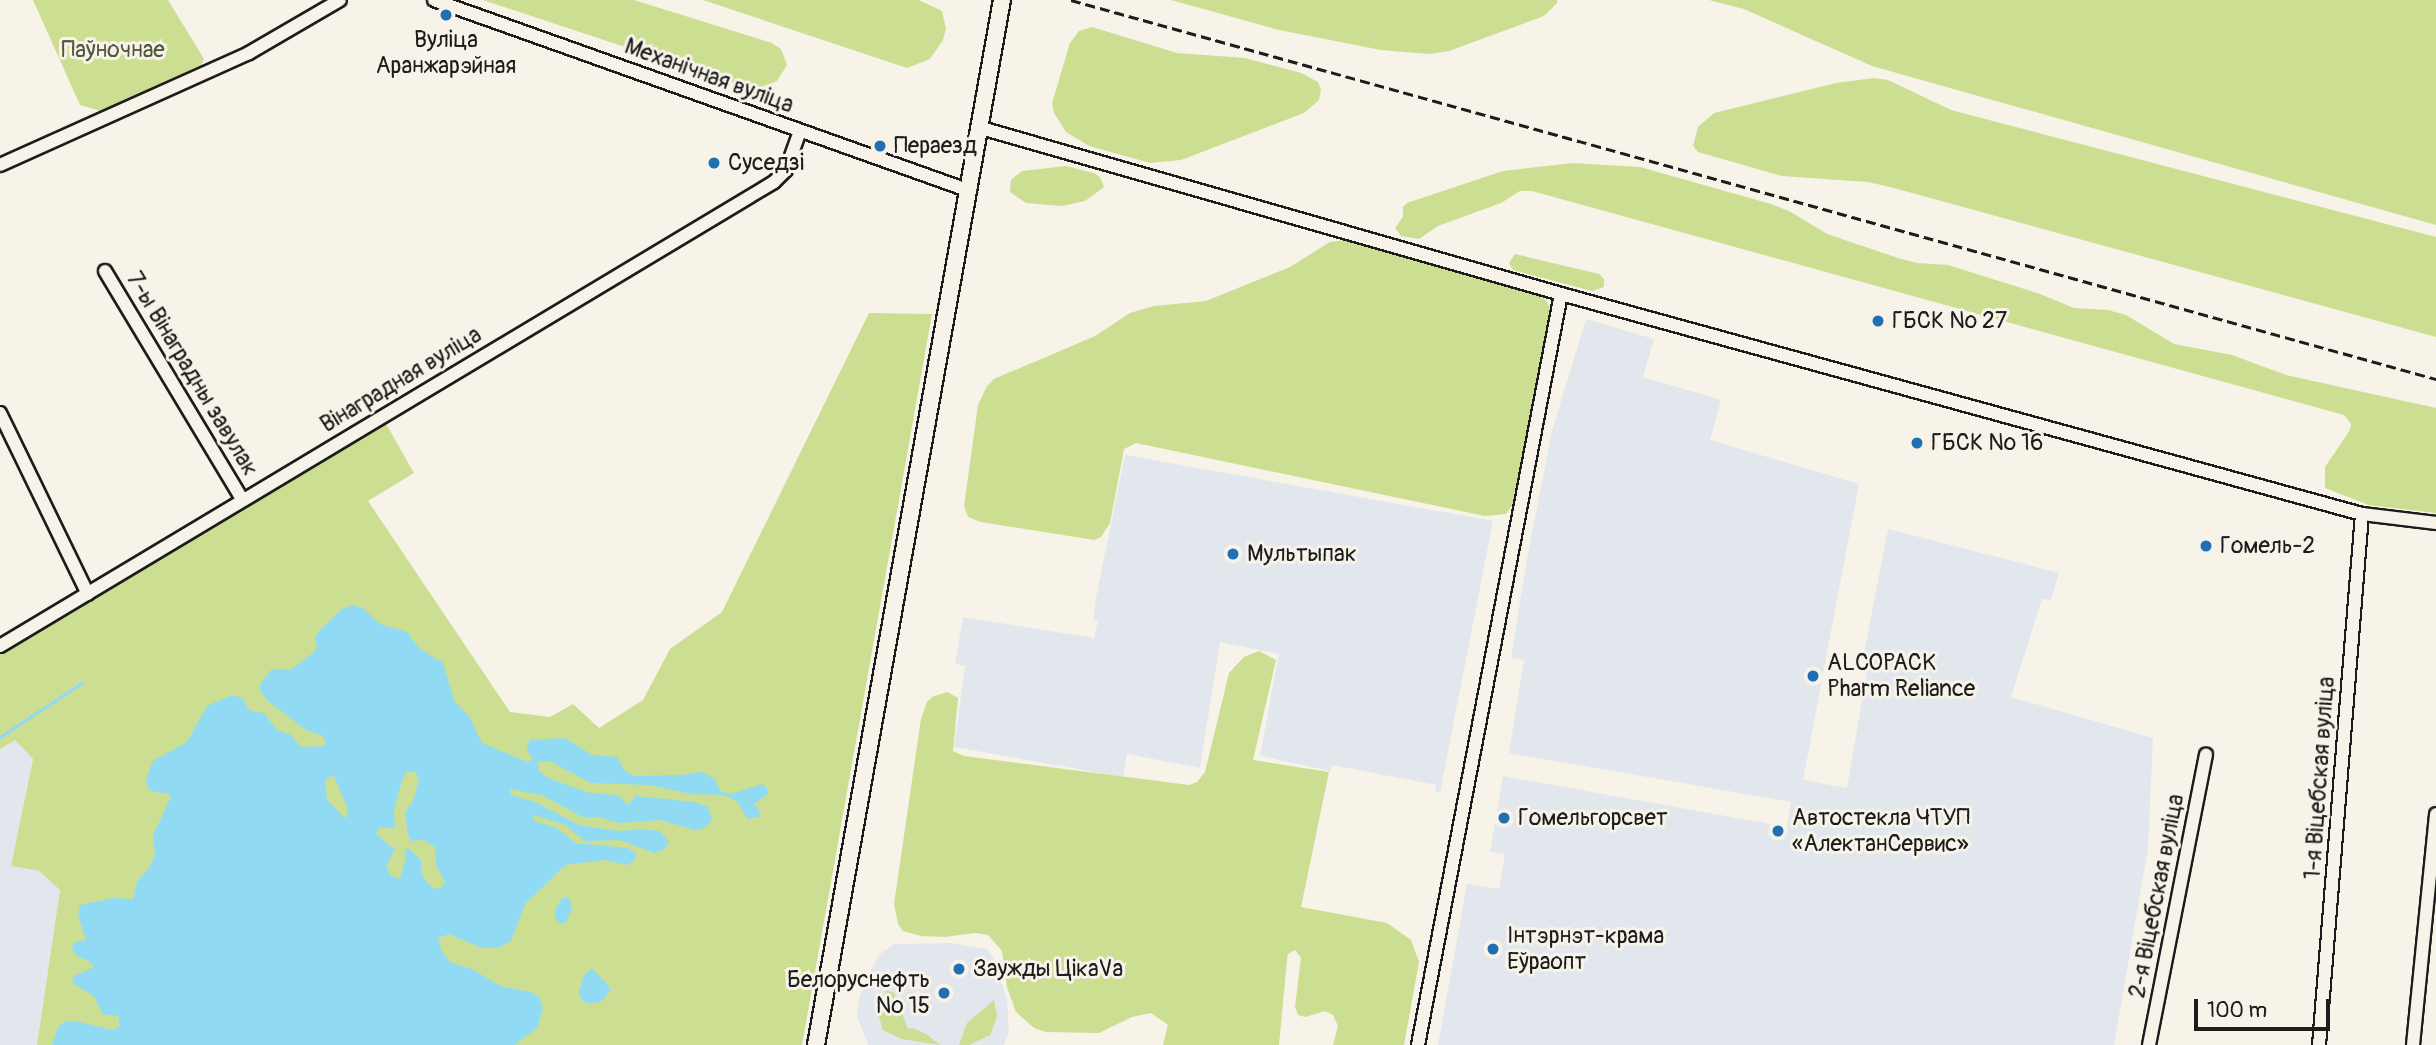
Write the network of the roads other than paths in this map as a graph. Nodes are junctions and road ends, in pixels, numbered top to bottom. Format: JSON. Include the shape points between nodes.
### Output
{"nodes":[{"id":1,"x":340,"y":0,"type":"edge"},
{"id":2,"x":434,"y":0,"type":"edge"},
{"id":3,"x":1002,"y":0,"type":"edge"},
{"id":4,"x":981,"y":128,"type":"junction"},
{"id":5,"x":800,"y":131,"type":"junction"},
{"id":6,"x":0,"y":165,"type":"edge"},
{"id":7,"x":970,"y":191,"type":"junction"},
{"id":8,"x":105,"y":271,"type":"dead end"},
{"id":9,"x":1561,"y":294,"type":"junction"},
{"id":10,"x":0,"y":412,"type":"edge"},
{"id":11,"x":242,"y":499,"type":"junction"},
{"id":12,"x":2362,"y":514,"type":"junction"},
{"id":13,"x":2436,"y":523,"type":"edge"},
{"id":14,"x":88,"y":594,"type":"junction"},
{"id":15,"x":0,"y":646,"type":"edge"},
{"id":16,"x":2206,"y":755,"type":"dead end"},
{"id":17,"x":2436,"y":814,"type":"edge"},
{"id":18,"x":816,"y":1045,"type":"edge"},
{"id":19,"x":1418,"y":1045,"type":"edge"},
{"id":20,"x":2149,"y":1045,"type":"edge"},
{"id":21,"x":2319,"y":1045,"type":"edge"},
{"id":22,"x":2413,"y":1045,"type":"edge"}],
"edges":[{"from":1,"to":6,"type":"street","via":[[249,53]]},
{"from":2,"to":5,"type":"street","name":"Механічная вуліца"},
{"from":3,"to":4,"type":"main road"},
{"from":4,"to":7,"type":"main road"},
{"from":4,"to":9,"type":"street"},
{"from":5,"to":7,"type":"street","name":"Механічная вуліца"},
{"from":5,"to":11,"type":"street","name":"Вінаградная вуліца","via":[[786,170],[774,182]]},
{"from":7,"to":18,"type":"main road"},
{"from":8,"to":11,"type":"street","name":"7-ы Вінаградны завулак"},
{"from":9,"to":12,"type":"street"},
{"from":9,"to":19,"type":"street"},
{"from":10,"to":14,"type":"street"},
{"from":11,"to":14,"type":"street","name":"Вінаградная вуліца"},
{"from":12,"to":13,"type":"street"},
{"from":12,"to":21,"type":"street","name":"1-я Віцебская вуліца"},
{"from":14,"to":15,"type":"street","name":"Вінаградная вуліца"},
{"from":16,"to":20,"type":"street","name":"2-я Віцебская вуліца"},
{"from":17,"to":22,"type":"street"}]}
